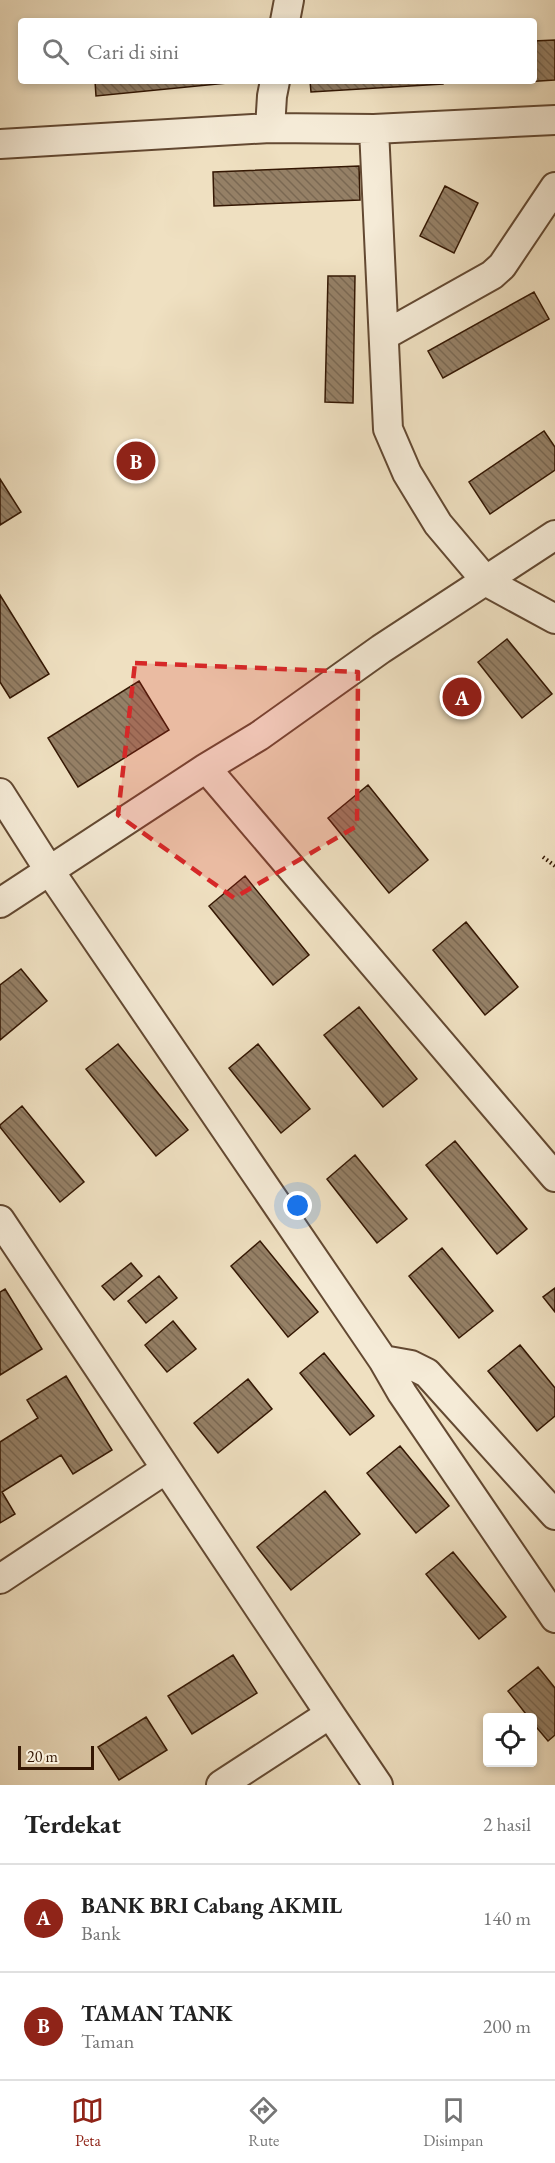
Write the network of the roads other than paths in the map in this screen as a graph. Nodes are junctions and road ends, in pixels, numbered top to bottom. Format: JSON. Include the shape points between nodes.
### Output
{"nodes":[{"id":1,"x":289,"y":0,"type":"edge"},
{"id":2,"x":286,"y":18,"type":"edge"},
{"id":3,"x":274,"y":84,"type":"edge"},
{"id":4,"x":555,"y":120,"type":"edge"},
{"id":5,"x":270,"y":128,"type":"junction"},
{"id":6,"x":374,"y":129,"type":"junction"},
{"id":7,"x":0,"y":144,"type":"edge"},
{"id":8,"x":555,"y":188,"type":"edge"},
{"id":9,"x":385,"y":335,"type":"junction"},
{"id":10,"x":555,"y":536,"type":"edge"},
{"id":11,"x":487,"y":582,"type":"junction"},
{"id":12,"x":555,"y":619,"type":"edge"},
{"id":13,"x":206,"y":768,"type":"junction"},
{"id":14,"x":0,"y":793,"type":"edge"},
{"id":15,"x":49,"y":870,"type":"junction"},
{"id":16,"x":0,"y":903,"type":"edge"},
{"id":17,"x":555,"y":1177,"type":"edge"},
{"id":18,"x":0,"y":1220,"type":"edge"},
{"id":19,"x":382,"y":1360,"type":"junction"},
{"id":20,"x":166,"y":1469,"type":"junction"},
{"id":21,"x":555,"y":1515,"type":"edge"},
{"id":22,"x":0,"y":1578,"type":"edge"},
{"id":23,"x":555,"y":1618,"type":"edge"},
{"id":24,"x":330,"y":1714,"type":"junction"},
{"id":25,"x":221,"y":1785,"type":"edge"},
{"id":26,"x":378,"y":1785,"type":"edge"}],
"edges":[{"from":1,"to":2,"type":"street"},
{"from":3,"to":5,"type":"street"},
{"from":4,"to":6,"type":"street"},
{"from":5,"to":6,"type":"street"},
{"from":5,"to":7,"type":"street"},
{"from":6,"to":9,"type":"street"},
{"from":8,"to":9,"type":"street","via":[[492,275]]},
{"from":9,"to":11,"type":"street","via":[[388,429],[407,473],[438,524]]},
{"from":10,"to":11,"type":"street"},
{"from":11,"to":12,"type":"street"},
{"from":11,"to":13,"type":"street"},
{"from":13,"to":15,"type":"street"},
{"from":13,"to":17,"type":"street"},
{"from":14,"to":15,"type":"street"},
{"from":15,"to":16,"type":"street"},
{"from":15,"to":19,"type":"street"},
{"from":18,"to":20,"type":"street"},
{"from":19,"to":21,"type":"street","via":[[411,1365],[427,1373]]},
{"from":19,"to":23,"type":"street"},
{"from":20,"to":22,"type":"street"},
{"from":20,"to":24,"type":"street"},
{"from":24,"to":25,"type":"street"},
{"from":24,"to":26,"type":"street"}]}
